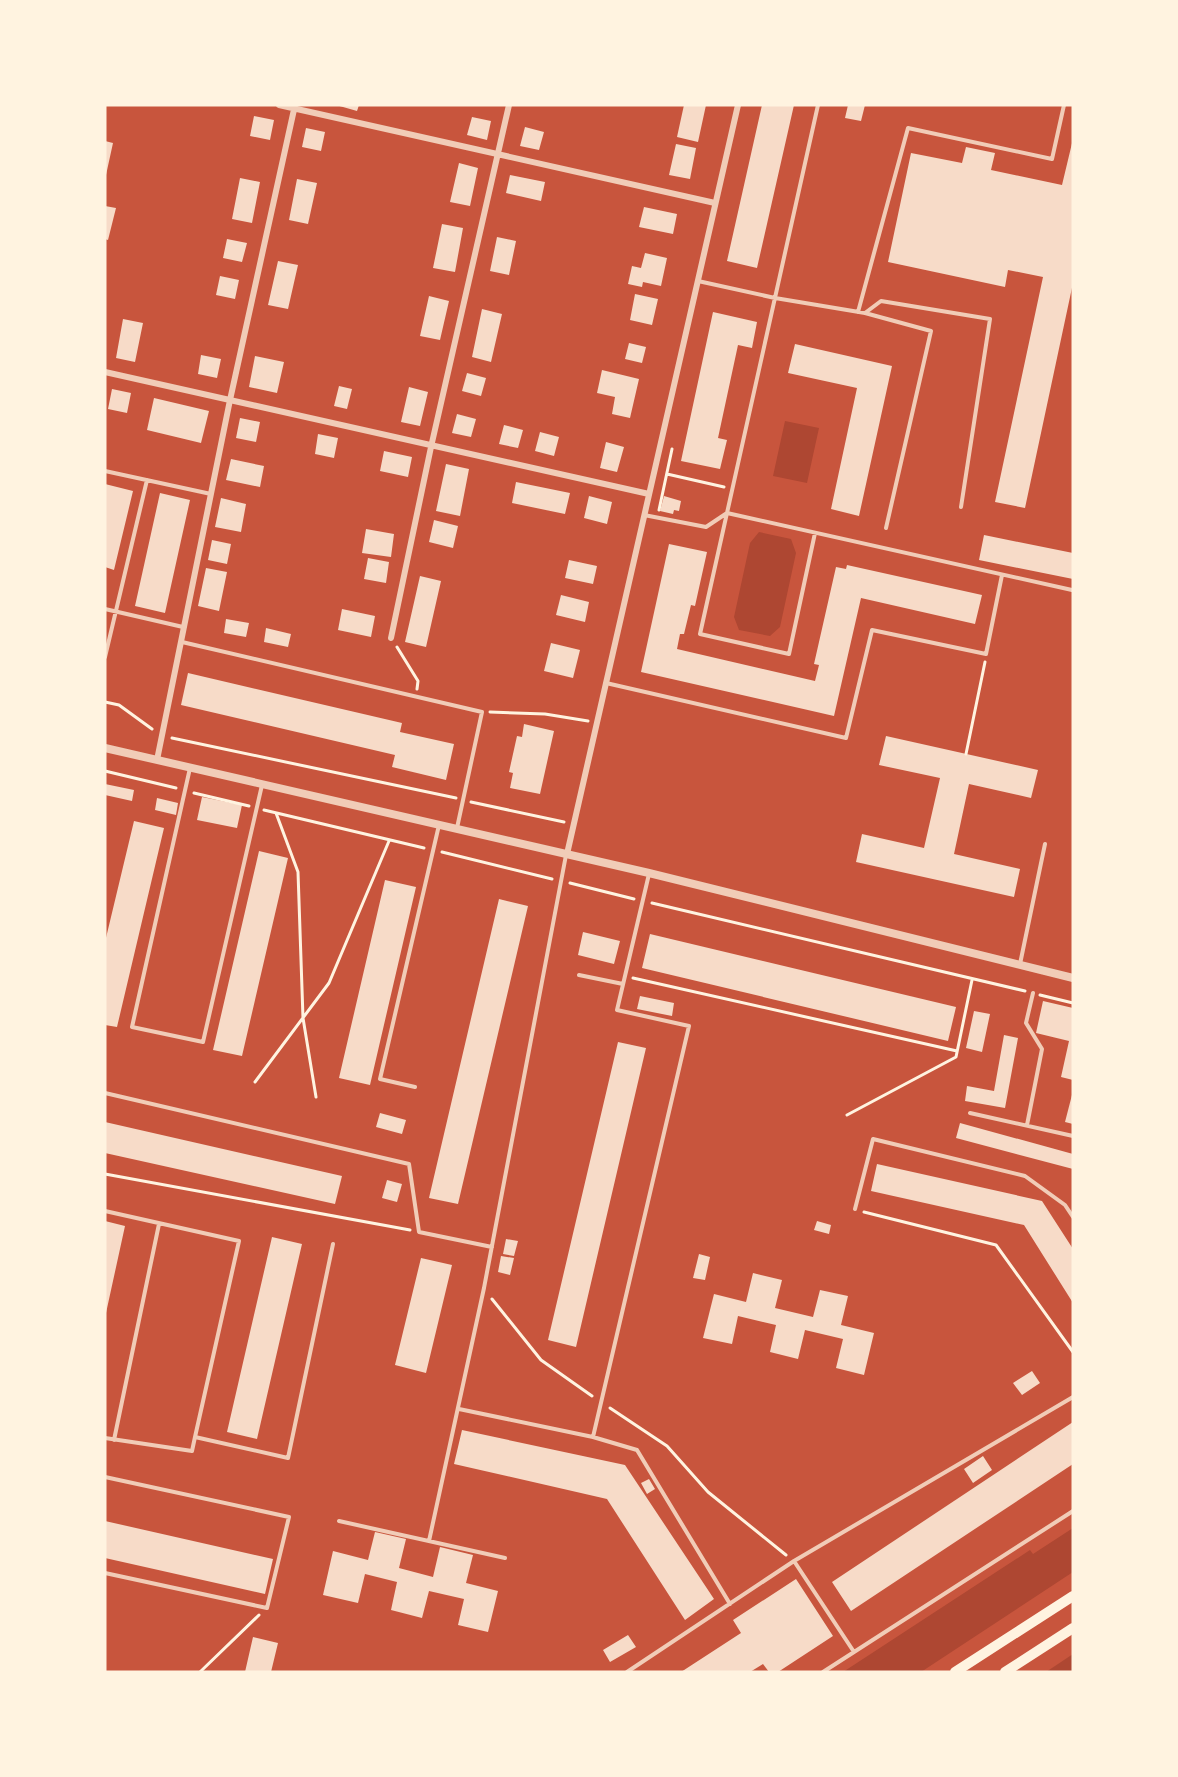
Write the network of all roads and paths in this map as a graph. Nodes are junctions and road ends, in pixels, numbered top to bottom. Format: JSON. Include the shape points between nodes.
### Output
{"nodes":[{"id":1,"x":279,"y":105,"type":"edge"},
{"id":2,"x":509,"y":105,"type":"edge"},
{"id":3,"x":738,"y":105,"type":"edge"},
{"id":4,"x":819,"y":105,"type":"edge"},
{"id":5,"x":1064,"y":105,"type":"edge"},
{"id":6,"x":294,"y":107,"type":"edge"},
{"id":7,"x":497,"y":155,"type":"junction"},
{"id":8,"x":715,"y":203,"type":"junction"},
{"id":9,"x":698,"y":281,"type":"junction"},
{"id":10,"x":775,"y":298,"type":"junction"},
{"id":11,"x":858,"y":312,"type":"junction"},
{"id":12,"x":865,"y":313,"type":"junction"},
{"id":13,"x":105,"y":372,"type":"edge"},
{"id":14,"x":230,"y":400,"type":"junction"},
{"id":15,"x":431,"y":447,"type":"junction"},
{"id":16,"x":105,"y":471,"type":"edge"},
{"id":17,"x":667,"y":474,"type":"dead end"},
{"id":18,"x":147,"y":480,"type":"junction"},
{"id":19,"x":733,"y":489,"type":"junction"},
{"id":20,"x":211,"y":494,"type":"junction"},
{"id":21,"x":649,"y":494,"type":"junction"},
{"id":22,"x":961,"y":507,"type":"dead end"},
{"id":23,"x":727,"y":513,"type":"junction"},
{"id":24,"x":644,"y":515,"type":"junction"},
{"id":25,"x":886,"y":528,"type":"dead end"},
{"id":26,"x":816,"y":533,"type":"junction"},
{"id":27,"x":1002,"y":574,"type":"junction"},
{"id":28,"x":1072,"y":590,"type":"edge"},
{"id":29,"x":105,"y":609,"type":"edge"},
{"id":30,"x":115,"y":612,"type":"junction"},
{"id":31,"x":184,"y":628,"type":"junction"},
{"id":32,"x":391,"y":638,"type":"joint"},
{"id":33,"x":181,"y":642,"type":"junction"},
{"id":34,"x":986,"y":654,"type":"junction"},
{"id":35,"x":105,"y":657,"type":"edge"},
{"id":36,"x":606,"y":683,"type":"junction"},
{"id":37,"x":416,"y":696,"type":"junction"},
{"id":38,"x":105,"y":702,"type":"edge"},
{"id":39,"x":482,"y":712,"type":"junction"},
{"id":40,"x":597,"y":723,"type":"junction"},
{"id":41,"x":162,"y":736,"type":"junction"},
{"id":42,"x":105,"y":748,"type":"edge"},
{"id":43,"x":966,"y":754,"type":"dead end"},
{"id":44,"x":157,"y":760,"type":"junction"},
{"id":45,"x":190,"y":768,"type":"junction"},
{"id":46,"x":105,"y":771,"type":"edge"},
{"id":47,"x":262,"y":784,"type":"junction"},
{"id":48,"x":185,"y":790,"type":"junction"},
{"id":49,"x":463,"y":800,"type":"junction"},
{"id":50,"x":257,"y":808,"type":"junction"},
{"id":51,"x":276,"y":812,"type":"junction"},
{"id":52,"x":574,"y":824,"type":"junction"},
{"id":53,"x":439,"y":825,"type":"junction"},
{"id":54,"x":457,"y":829,"type":"junction"},
{"id":55,"x":389,"y":841,"type":"dead end"},
{"id":56,"x":1045,"y":844,"type":"dead end"},
{"id":57,"x":434,"y":850,"type":"junction"},
{"id":58,"x":567,"y":854,"type":"junction"},
{"id":59,"x":649,"y":873,"type":"junction"},
{"id":60,"x":562,"y":881,"type":"junction"},
{"id":61,"x":643,"y":901,"type":"junction"},
{"id":62,"x":1020,"y":964,"type":"junction"},
{"id":63,"x":579,"y":975,"type":"dead end"},
{"id":64,"x":625,"y":976,"type":"junction"},
{"id":65,"x":1073,"y":978,"type":"edge"},
{"id":66,"x":972,"y":980,"type":"junction"},
{"id":67,"x":623,"y":984,"type":"junction"},
{"id":68,"x":1033,"y":993,"type":"junction"},
{"id":69,"x":1073,"y":1002,"type":"edge"},
{"id":70,"x":303,"y":1018,"type":"junction"},
{"id":71,"x":957,"y":1051,"type":"junction"},
{"id":72,"x":255,"y":1082,"type":"dead end"},
{"id":73,"x":415,"y":1087,"type":"dead end"},
{"id":74,"x":105,"y":1093,"type":"edge"},
{"id":75,"x":316,"y":1097,"type":"dead end"},
{"id":76,"x":970,"y":1113,"type":"dead end"},
{"id":77,"x":847,"y":1115,"type":"dead end"},
{"id":78,"x":1026,"y":1125,"type":"junction"},
{"id":79,"x":1073,"y":1136,"type":"edge"},
{"id":80,"x":105,"y":1174,"type":"edge"},
{"id":81,"x":855,"y":1209,"type":"joint"},
{"id":82,"x":105,"y":1211,"type":"edge"},
{"id":83,"x":1073,"y":1217,"type":"edge"},
{"id":84,"x":159,"y":1224,"type":"junction"},
{"id":85,"x":419,"y":1232,"type":"junction"},
{"id":86,"x":333,"y":1244,"type":"dead end"},
{"id":87,"x":492,"y":1247,"type":"junction"},
{"id":88,"x":484,"y":1288,"type":"junction"},
{"id":89,"x":1073,"y":1352,"type":"edge"},
{"id":90,"x":1073,"y":1397,"type":"edge"},
{"id":91,"x":603,"y":1403,"type":"junction"},
{"id":92,"x":459,"y":1409,"type":"junction"},
{"id":93,"x":195,"y":1437,"type":"junction"},
{"id":94,"x":594,"y":1437,"type":"junction"},
{"id":95,"x":105,"y":1438,"type":"edge"},
{"id":96,"x":114,"y":1440,"type":"junction"},
{"id":97,"x":105,"y":1477,"type":"edge"},
{"id":98,"x":1073,"y":1511,"type":"edge"},
{"id":99,"x":339,"y":1521,"type":"dead end"},
{"id":100,"x":429,"y":1541,"type":"junction"},
{"id":101,"x":505,"y":1558,"type":"dead end"},
{"id":102,"x":794,"y":1561,"type":"junction"},
{"id":103,"x":105,"y":1573,"type":"edge"},
{"id":104,"x":1073,"y":1596,"type":"edge"},
{"id":105,"x":730,"y":1604,"type":"junction"},
{"id":106,"x":267,"y":1608,"type":"junction"},
{"id":107,"x":1073,"y":1628,"type":"edge"},
{"id":108,"x":854,"y":1652,"type":"junction"},
{"id":109,"x":200,"y":1672,"type":"edge"},
{"id":110,"x":627,"y":1672,"type":"edge"},
{"id":111,"x":823,"y":1672,"type":"edge"},
{"id":112,"x":955,"y":1672,"type":"edge"},
{"id":113,"x":1005,"y":1672,"type":"edge"}],
"edges":[{"from":1,"to":6,"type":"street"},
{"from":2,"to":7,"type":"street"},
{"from":3,"to":8,"type":"street"},
{"from":4,"to":10,"type":"lane"},
{"from":5,"to":11,"type":"lane","via":[[1052,159],[908,128]]},
{"from":6,"to":7,"type":"street"},
{"from":6,"to":14,"type":"street"},
{"from":7,"to":8,"type":"street"},
{"from":7,"to":15,"type":"street"},
{"from":8,"to":9,"type":"street"},
{"from":9,"to":10,"type":"lane"},
{"from":9,"to":21,"type":"street"},
{"from":10,"to":11,"type":"lane"},
{"from":10,"to":19,"type":"lane"},
{"from":11,"to":12,"type":"lane"},
{"from":12,"to":22,"type":"lane","via":[[881,301],[990,319]]},
{"from":12,"to":25,"type":"lane","via":[[931,331]]},
{"from":13,"to":14,"type":"street"},
{"from":14,"to":15,"type":"street"},
{"from":14,"to":20,"type":"street"},
{"from":15,"to":21,"type":"street"},
{"from":15,"to":32,"type":"street"},
{"from":16,"to":18,"type":"lane"},
{"from":17,"to":19,"type":"path"},
{"from":18,"to":20,"type":"lane"},
{"from":18,"to":30,"type":"lane"},
{"from":19,"to":23,"type":"lane"},
{"from":20,"to":31,"type":"street"},
{"from":21,"to":24,"type":"street"},
{"from":23,"to":24,"type":"lane","via":[[706,527]]},
{"from":23,"to":26,"type":"lane"},
{"from":23,"to":26,"type":"lane","via":[[700,634],[789,654]]},
{"from":24,"to":36,"type":"street"},
{"from":26,"to":27,"type":"lane"},
{"from":27,"to":28,"type":"lane"},
{"from":27,"to":34,"type":"lane"},
{"from":29,"to":30,"type":"lane"},
{"from":30,"to":31,"type":"lane"},
{"from":30,"to":35,"type":"lane"},
{"from":31,"to":33,"type":"street"},
{"from":32,"to":37,"type":"path","via":[[418,681]]},
{"from":33,"to":37,"type":"lane"},
{"from":33,"to":41,"type":"street"},
{"from":34,"to":36,"type":"lane","via":[[872,630],[846,738]]},
{"from":34,"to":43,"type":"path"},
{"from":36,"to":40,"type":"street"},
{"from":37,"to":39,"type":"lane"},
{"from":38,"to":41,"type":"path","via":[[119,705]]},
{"from":39,"to":40,"type":"path","via":[[545,714]]},
{"from":39,"to":49,"type":"lane"},
{"from":40,"to":52,"type":"street"},
{"from":41,"to":44,"type":"street"},
{"from":41,"to":49,"type":"path"},
{"from":42,"to":44,"type":"street"},
{"from":44,"to":45,"type":"street"},
{"from":45,"to":47,"type":"street"},
{"from":45,"to":48,"type":"lane"},
{"from":46,"to":48,"type":"path"},
{"from":47,"to":50,"type":"lane"},
{"from":47,"to":53,"type":"street"},
{"from":48,"to":50,"type":"path"},
{"from":48,"to":50,"type":"lane","via":[[132,1027],[203,1042]]},
{"from":49,"to":52,"type":"path"},
{"from":49,"to":54,"type":"lane"},
{"from":50,"to":51,"type":"path"},
{"from":51,"to":57,"type":"path"},
{"from":51,"to":70,"type":"path","via":[[298,872]]},
{"from":52,"to":58,"type":"street"},
{"from":53,"to":54,"type":"street"},
{"from":53,"to":57,"type":"lane"},
{"from":54,"to":58,"type":"street"},
{"from":55,"to":70,"type":"path","via":[[329,983]]},
{"from":56,"to":62,"type":"lane"},
{"from":57,"to":60,"type":"path"},
{"from":57,"to":73,"type":"lane","via":[[380,1078]]},
{"from":58,"to":59,"type":"street"},
{"from":58,"to":60,"type":"lane"},
{"from":59,"to":61,"type":"lane"},
{"from":59,"to":62,"type":"street"},
{"from":60,"to":61,"type":"path"},
{"from":60,"to":87,"type":"lane"},
{"from":61,"to":64,"type":"lane"},
{"from":61,"to":66,"type":"path"},
{"from":62,"to":65,"type":"street"},
{"from":63,"to":67,"type":"lane"},
{"from":64,"to":67,"type":"lane"},
{"from":64,"to":71,"type":"path"},
{"from":66,"to":68,"type":"path"},
{"from":66,"to":71,"type":"path"},
{"from":67,"to":91,"type":"lane","via":[[617,1010],[689,1026]]},
{"from":68,"to":69,"type":"path"},
{"from":68,"to":78,"type":"lane","via":[[1026,1023],[1042,1049]]},
{"from":70,"to":72,"type":"path"},
{"from":70,"to":75,"type":"path"},
{"from":71,"to":77,"type":"path","via":[[956,1058]]},
{"from":74,"to":85,"type":"lane","via":[[409,1164]]},
{"from":76,"to":78,"type":"lane"},
{"from":78,"to":79,"type":"lane"},
{"from":80,"to":85,"type":"path"},
{"from":81,"to":83,"type":"lane","via":[[873,1139],[1025,1176],[1065,1205]]},
{"from":81,"to":89,"type":"path","via":[[996,1245]]},
{"from":82,"to":84,"type":"lane"},
{"from":84,"to":93,"type":"lane","via":[[239,1241]]},
{"from":84,"to":96,"type":"lane"},
{"from":85,"to":87,"type":"lane"},
{"from":86,"to":93,"type":"lane","via":[[288,1458]]},
{"from":87,"to":88,"type":"lane"},
{"from":88,"to":91,"type":"path","via":[[541,1360]]},
{"from":88,"to":92,"type":"lane"},
{"from":90,"to":102,"type":"lane"},
{"from":91,"to":94,"type":"lane"},
{"from":91,"to":102,"type":"path","via":[[667,1446],[708,1492]]},
{"from":92,"to":94,"type":"lane"},
{"from":92,"to":100,"type":"lane"},
{"from":93,"to":96,"type":"lane","via":[[192,1450]]},
{"from":94,"to":105,"type":"lane","via":[[637,1450]]},
{"from":95,"to":96,"type":"lane"},
{"from":97,"to":106,"type":"lane","via":[[289,1517]]},
{"from":98,"to":108,"type":"lane"},
{"from":99,"to":100,"type":"lane"},
{"from":100,"to":101,"type":"lane"},
{"from":102,"to":105,"type":"lane"},
{"from":102,"to":108,"type":"lane"},
{"from":103,"to":106,"type":"lane"},
{"from":104,"to":112,"type":"main road"},
{"from":105,"to":110,"type":"lane"},
{"from":106,"to":109,"type":"path"},
{"from":107,"to":113,"type":"main road"},
{"from":108,"to":111,"type":"lane"}]}
